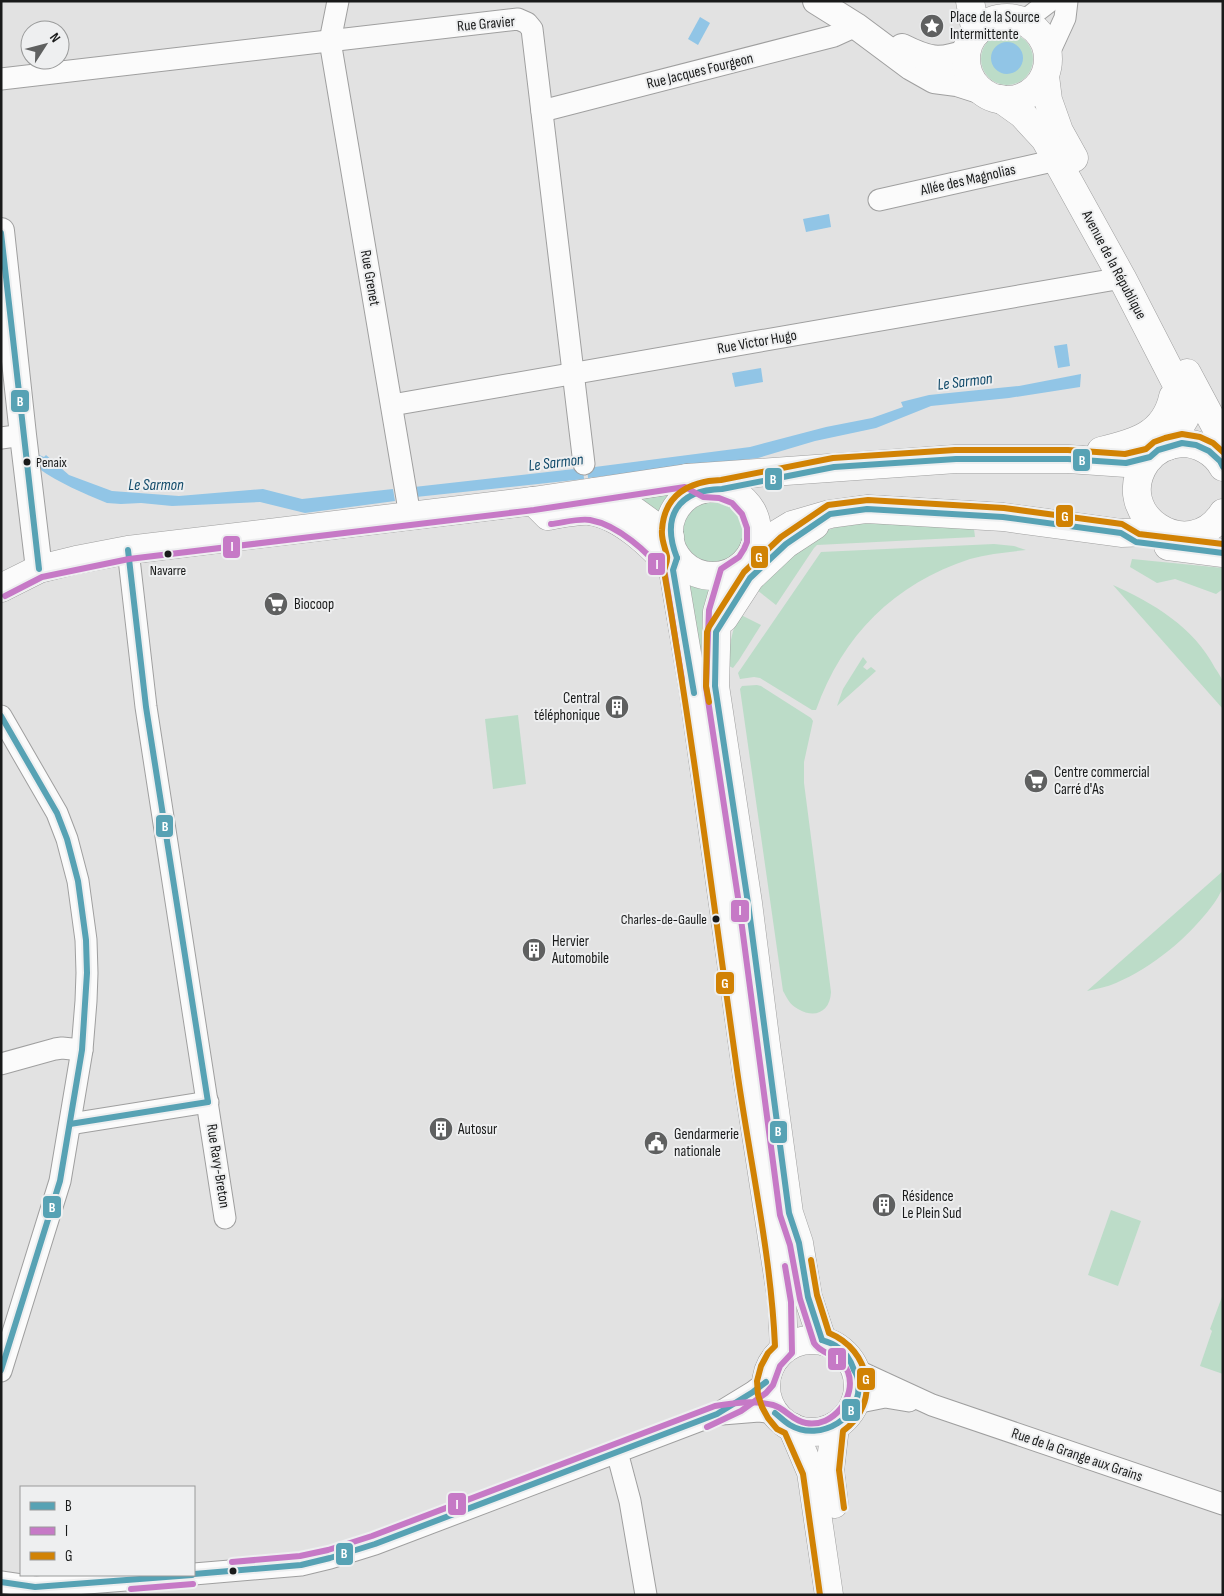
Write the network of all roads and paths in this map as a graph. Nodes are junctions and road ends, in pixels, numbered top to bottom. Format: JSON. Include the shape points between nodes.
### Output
{"nodes":[{"id":1,"x":338,"y":1,"type":"edge"},
{"id":2,"x":816,"y":1,"type":"edge"},
{"id":3,"x":970,"y":1,"type":"edge"},
{"id":4,"x":1050,"y":1,"type":"edge"},
{"id":5,"x":1067,"y":1,"type":"edge"},
{"id":6,"x":1011,"y":14,"type":"edge"},
{"id":7,"x":856,"y":26,"type":"junction"},
{"id":8,"x":330,"y":41,"type":"junction"},
{"id":9,"x":971,"y":43,"type":"junction"},
{"id":10,"x":1047,"y":65,"type":"junction"},
{"id":11,"x":1,"y":79,"type":"edge"},
{"id":12,"x":991,"y":95,"type":"junction"},
{"id":13,"x":542,"y":111,"type":"junction"},
{"id":14,"x":1057,"y":160,"type":"junction"},
{"id":15,"x":879,"y":200,"type":"dead end"},
{"id":16,"x":1,"y":231,"type":"edge"},
{"id":17,"x":1122,"y":278,"type":"junction"},
{"id":18,"x":5,"y":298,"type":"edge"},
{"id":19,"x":1,"y":336,"type":"edge"},
{"id":20,"x":573,"y":374,"type":"junction"},
{"id":21,"x":1176,"y":383,"type":"junction"},
{"id":22,"x":20,"y":404,"type":"junction"},
{"id":23,"x":392,"y":405,"type":"junction"},
{"id":24,"x":12,"y":436,"type":"edge"},
{"id":25,"x":1221,"y":450,"type":"edge"},
{"id":26,"x":1159,"y":451,"type":"junction"},
{"id":27,"x":1068,"y":459,"type":"junction"},
{"id":28,"x":584,"y":464,"type":"dead end"},
{"id":29,"x":834,"y":467,"type":"junction"},
{"id":30,"x":705,"y":486,"type":"junction"},
{"id":31,"x":595,"y":492,"type":"junction"},
{"id":32,"x":533,"y":501,"type":"junction"},
{"id":33,"x":408,"y":502,"type":"junction"},
{"id":34,"x":1223,"y":513,"type":"edge"},
{"id":35,"x":830,"y":514,"type":"junction"},
{"id":36,"x":1121,"y":534,"type":"junction"},
{"id":37,"x":1178,"y":535,"type":"junction"},
{"id":38,"x":1223,"y":541,"type":"edge"},
{"id":39,"x":754,"y":548,"type":"junction"},
{"id":40,"x":128,"y":550,"type":"junction"},
{"id":41,"x":1223,"y":553,"type":"edge"},
{"id":42,"x":673,"y":555,"type":"junction"},
{"id":43,"x":39,"y":569,"type":"junction"},
{"id":44,"x":728,"y":574,"type":"junction"},
{"id":45,"x":1,"y":588,"type":"edge"},
{"id":46,"x":716,"y":632,"type":"junction"},
{"id":47,"x":1,"y":716,"type":"edge"},
{"id":48,"x":82,"y":1050,"type":"junction"},
{"id":49,"x":1,"y":1064,"type":"edge"},
{"id":50,"x":208,"y":1102,"type":"junction"},
{"id":51,"x":70,"y":1124,"type":"junction"},
{"id":52,"x":226,"y":1218,"type":"dead end"},
{"id":53,"x":822,"y":1340,"type":"junction"},
{"id":54,"x":784,"y":1349,"type":"junction"},
{"id":55,"x":856,"y":1370,"type":"junction"},
{"id":56,"x":1,"y":1371,"type":"edge"},
{"id":57,"x":766,"y":1382,"type":"junction"},
{"id":58,"x":855,"y":1403,"type":"junction"},
{"id":59,"x":932,"y":1405,"type":"junction"},
{"id":60,"x":717,"y":1414,"type":"junction"},
{"id":61,"x":784,"y":1420,"type":"junction"},
{"id":62,"x":835,"y":1426,"type":"junction"},
{"id":63,"x":617,"y":1452,"type":"junction"},
{"id":64,"x":1223,"y":1504,"type":"edge"},
{"id":65,"x":195,"y":1575,"type":"edge"},
{"id":66,"x":180,"y":1576,"type":"edge"},
{"id":67,"x":1,"y":1582,"type":"edge"},
{"id":68,"x":646,"y":1595,"type":"edge"},
{"id":69,"x":829,"y":1595,"type":"edge"},
{"id":70,"x":848,"y":1595,"type":"edge"}],
"edges":[{"from":1,"to":8,"type":"street"},
{"from":2,"to":7,"type":"street"},
{"from":3,"to":9,"type":"main road"},
{"from":4,"to":6,"type":"street"},
{"from":5,"to":10,"type":"street","via":[[1065,18]]},
{"from":6,"to":9,"type":"main road","via":[[983,26]]},
{"from":6,"to":10,"type":"main road","via":[[1041,35],[1046,44]]},
{"from":7,"to":9,"type":"street","via":[[933,60],[952,58]]},
{"from":7,"to":12,"type":"street","via":[[934,80],[957,83]]},
{"from":7,"to":13,"type":"street","name":"Rue Jacques Fourgeon","via":[[834,36]]},
{"from":8,"to":11,"type":"street","name":"Rue Gravier"},
{"from":8,"to":13,"type":"street","name":"Rue Gravier","via":[[518,19],[532,30]]},
{"from":8,"to":23,"type":"street","name":"Rue Grenet"},
{"from":9,"to":12,"type":"main road","via":[[967,63],[969,73],[974,83]]},
{"from":10,"to":12,"type":"main road","via":[[1035,88],[1022,97],[1012,100]]},
{"from":10,"to":25,"type":"main road","name":"Avenue de la République","via":[[1048,100],[1059,131]]},
{"from":12,"to":14,"type":"main road","name":"Avenue de la République","via":[[1022,114],[1045,139]]},
{"from":13,"to":20,"type":"street","name":"Rue Gravier"},
{"from":14,"to":15,"type":"street","name":"Allée des Magnolias"},
{"from":14,"to":17,"type":"main road","name":"Avenue de la République"},
{"from":16,"to":18,"type":"street"},
{"from":17,"to":20,"type":"street","name":"Rue Victor Hugo"},
{"from":17,"to":21,"type":"main road","name":"Avenue de la République"},
{"from":18,"to":22,"type":"street"},
{"from":19,"to":22,"type":"street","via":[[6,381]]},
{"from":20,"to":23,"type":"street","name":"Rue Victor Hugo"},
{"from":20,"to":28,"type":"street","name":"Rue Gravier"},
{"from":21,"to":26,"type":"main road","name":"Avenue de la République","via":[[1186,397],[1184,418]]},
{"from":21,"to":27,"type":"main road","via":[[1171,409],[1160,426],[1122,446]]},
{"from":22,"to":24,"type":"street"},
{"from":23,"to":33,"type":"street","name":"Rue Grenet"},
{"from":24,"to":43,"type":"street"},
{"from":25,"to":26,"type":"main road","via":[[1209,451],[1182,443]]},
{"from":26,"to":27,"type":"main road","via":[[1126,463]]},
{"from":26,"to":37,"type":"main road","name":"Avenue de la République","via":[[1141,470],[1137,485],[1138,501],[1144,515],[1155,526]]},
{"from":27,"to":29,"type":"main road","via":[[956,459]]},
{"from":29,"to":30,"type":"main road"},
{"from":29,"to":30,"type":"main road"},
{"from":30,"to":31,"type":"main road"},
{"from":30,"to":39,"type":"main road","via":[[736,495],[747,505],[757,533]]},
{"from":30,"to":42,"type":"main road","via":[[682,501],[675,512],[670,524]]},
{"from":31,"to":32,"type":"main road"},
{"from":31,"to":42,"type":"main road","via":[[626,505]]},
{"from":32,"to":33,"type":"main road"},
{"from":32,"to":42,"type":"main road","via":[[548,516],[590,511],[621,522],[660,555]]},
{"from":33,"to":40,"type":"main road"},
{"from":34,"to":37,"type":"main road","via":[[1213,525],[1201,532]]},
{"from":35,"to":36,"type":"main road","via":[[867,509],[1003,517]]},
{"from":35,"to":39,"type":"main road","via":[[792,525]]},
{"from":35,"to":46,"type":"main road","via":[[786,544],[750,578]]},
{"from":36,"to":37,"type":"main road"},
{"from":36,"to":41,"type":"main road","via":[[1136,542]]},
{"from":37,"to":38,"type":"main road"},
{"from":39,"to":44,"type":"main road","via":[[739,568]]},
{"from":40,"to":43,"type":"main road"},
{"from":40,"to":50,"type":"street","name":"Rue Ravy-Breton","via":[[146,707]]},
{"from":42,"to":44,"type":"main road","via":[[700,574]]},
{"from":42,"to":54,"type":"main road","via":[[782,1302]]},
{"from":43,"to":45,"type":"main road"},
{"from":44,"to":46,"type":"main road","via":[[717,612]]},
{"from":46,"to":53,"type":"main road","via":[[715,686],[789,1213],[799,1243],[808,1297]]},
{"from":47,"to":48,"type":"street","via":[[57,813],[72,855],[86,940]]},
{"from":48,"to":49,"type":"street","via":[[55,1049]]},
{"from":48,"to":51,"type":"street"},
{"from":50,"to":51,"type":"street"},
{"from":50,"to":52,"type":"street","name":"Rue Ravy-Breton"},
{"from":51,"to":56,"type":"street","via":[[60,1181]]},
{"from":53,"to":54,"type":"main road","via":[[796,1342]]},
{"from":53,"to":55,"type":"main road","via":[[837,1346]]},
{"from":54,"to":57,"type":"main road","via":[[775,1358]]},
{"from":55,"to":58,"type":"main road","via":[[858,1392]]},
{"from":55,"to":59,"type":"street","name":"Rue de la Grange aux Grains"},
{"from":57,"to":60,"type":"street"},
{"from":57,"to":61,"type":"main road","via":[[770,1404]]},
{"from":58,"to":59,"type":"street","name":"Rue de la Grange aux Grains","via":[[885,1397]]},
{"from":58,"to":62,"type":"main road","via":[[847,1417]]},
{"from":59,"to":64,"type":"street","name":"Rue de la Grange aux Grains"},
{"from":60,"to":61,"type":"street","via":[[759,1411]]},
{"from":60,"to":63,"type":"street"},
{"from":61,"to":62,"type":"main road","via":[[806,1432]]},
{"from":61,"to":69,"type":"main road","via":[[812,1472]]},
{"from":62,"to":70,"type":"main road","via":[[830,1470]]},
{"from":63,"to":65,"type":"street","via":[[330,1558],[301,1565]]},
{"from":63,"to":68,"type":"street","via":[[630,1501]]},
{"from":66,"to":67,"type":"street","via":[[35,1587]]}]}
